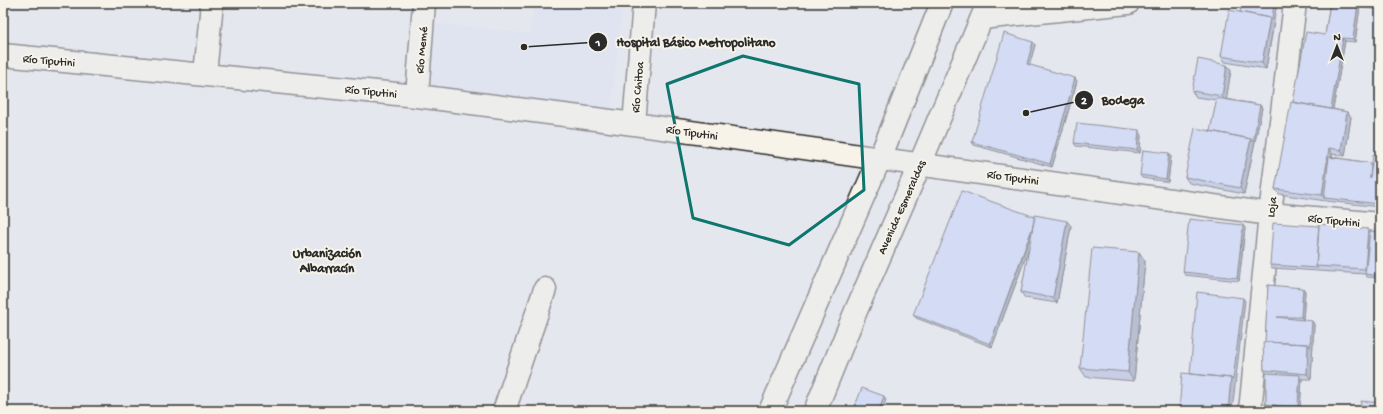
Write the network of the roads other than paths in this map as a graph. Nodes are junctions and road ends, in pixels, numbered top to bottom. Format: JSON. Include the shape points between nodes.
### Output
{"nodes":[{"id":1,"x":212,"y":3,"type":"edge"},
{"id":2,"x":424,"y":3,"type":"edge"},
{"id":3,"x":644,"y":3,"type":"edge"},
{"id":4,"x":942,"y":3,"type":"edge"},
{"id":5,"x":1128,"y":3,"type":"edge"},
{"id":6,"x":1295,"y":3,"type":"edge"},
{"id":7,"x":985,"y":11,"type":"edge"},
{"id":8,"x":3,"y":55,"type":"edge"},
{"id":9,"x":205,"y":74,"type":"junction"},
{"id":10,"x":417,"y":96,"type":"junction"},
{"id":11,"x":634,"y":124,"type":"junction"},
{"id":12,"x":880,"y":158,"type":"junction"},
{"id":13,"x":920,"y":164,"type":"junction"},
{"id":14,"x":1270,"y":214,"type":"junction"},
{"id":15,"x":1380,"y":224,"type":"edge"},
{"id":16,"x":545,"y":289,"type":"dead end"},
{"id":17,"x":504,"y":411,"type":"edge"},
{"id":18,"x":770,"y":411,"type":"edge"},
{"id":19,"x":815,"y":411,"type":"edge"},
{"id":20,"x":1250,"y":411,"type":"edge"}],
"edges":[{"from":1,"to":9,"type":"street"},
{"from":2,"to":10,"type":"street","name":"Río Memé"},
{"from":3,"to":11,"type":"street","name":"Río Chitoa"},
{"from":4,"to":12,"type":"street"},
{"from":5,"to":7,"type":"street"},
{"from":6,"to":14,"type":"street","name":"Loja"},
{"from":7,"to":13,"type":"street","name":"Avenida Esmeraldas"},
{"from":8,"to":9,"type":"street","name":"Río Tiputini"},
{"from":9,"to":10,"type":"street","name":"Río Tiputini"},
{"from":10,"to":11,"type":"street","name":"Río Tiputini"},
{"from":11,"to":12,"type":"street","name":"Río Tiputini"},
{"from":12,"to":13,"type":"street","name":"Río Tiputini"},
{"from":12,"to":18,"type":"street"},
{"from":13,"to":14,"type":"street","name":"Río Tiputini"},
{"from":13,"to":19,"type":"street","name":"Avenida Esmeraldas","via":[[854,313]]},
{"from":14,"to":15,"type":"street","name":"Río Tiputini"},
{"from":14,"to":20,"type":"street","name":"Loja"},
{"from":16,"to":17,"type":"street"}]}
